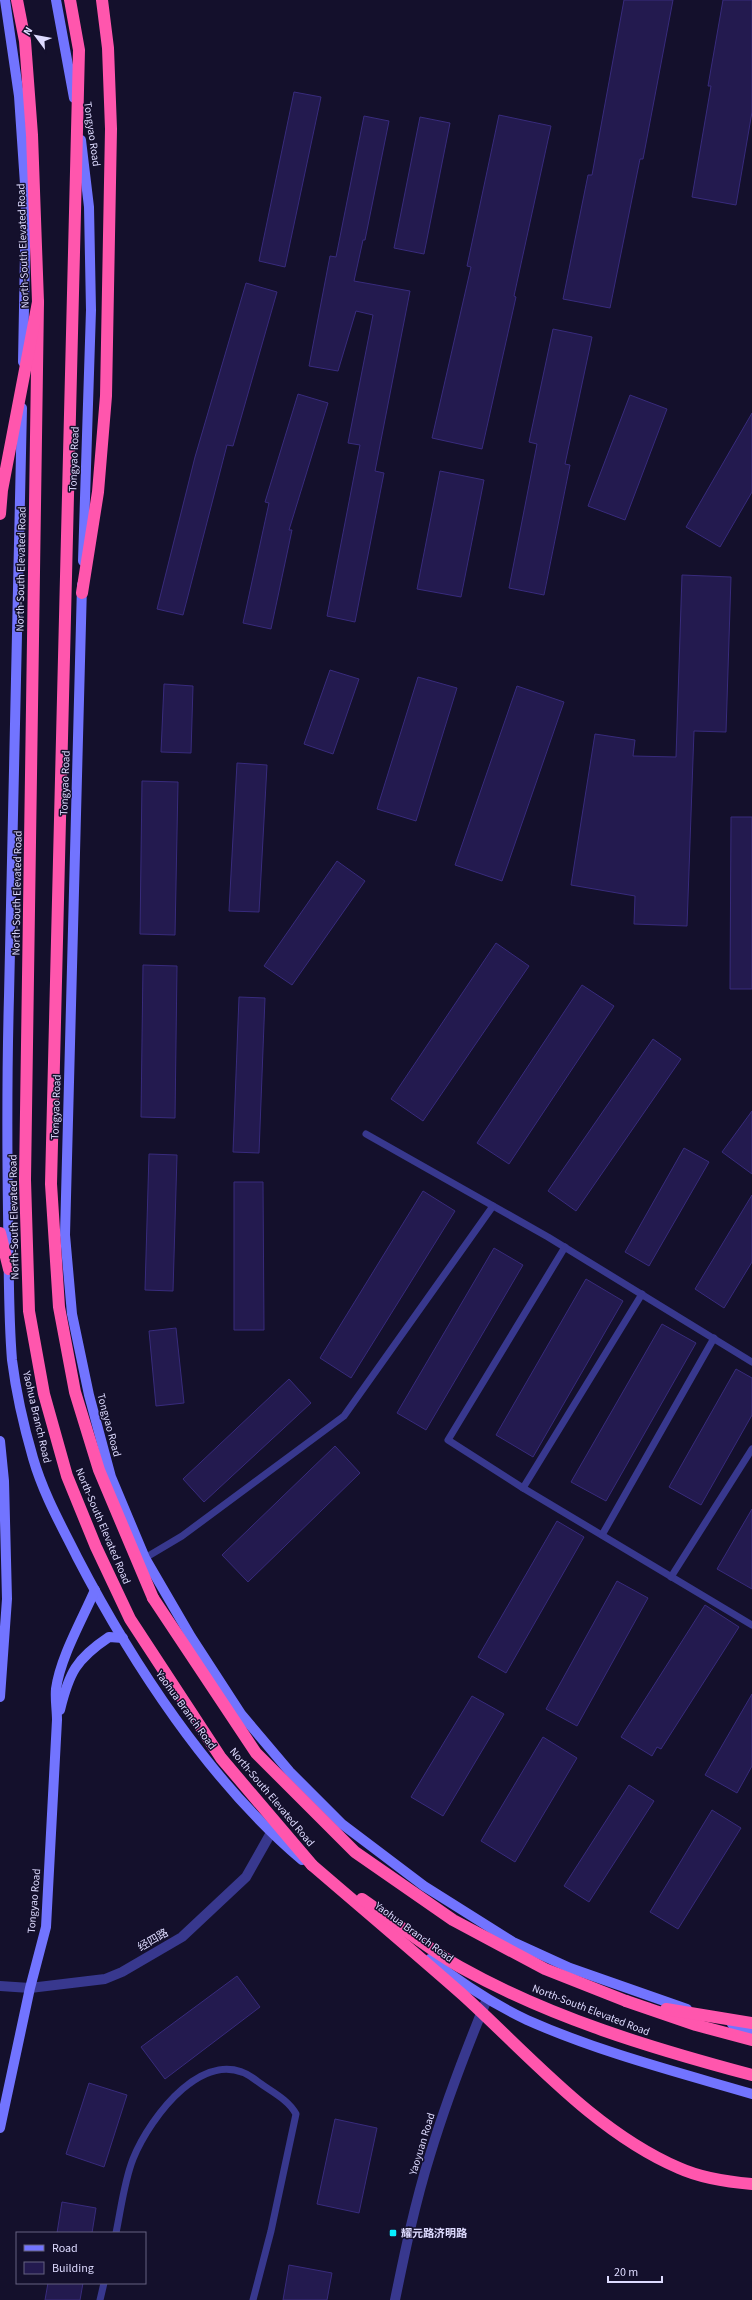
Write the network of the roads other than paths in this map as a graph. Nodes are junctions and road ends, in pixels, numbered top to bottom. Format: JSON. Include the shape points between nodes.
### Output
{"nodes":[{"id":1,"x":5,"y":0,"type":"edge"},
{"id":2,"x":17,"y":0,"type":"edge"},
{"id":3,"x":56,"y":0,"type":"edge"},
{"id":4,"x":70,"y":0,"type":"edge"},
{"id":5,"x":102,"y":0,"type":"edge"},
{"id":6,"x":38,"y":302,"type":"junction"},
{"id":7,"x":0,"y":514,"type":"edge"},
{"id":8,"x":82,"y":594,"type":"junction"},
{"id":9,"x":366,"y":1134,"type":"dead end"},
{"id":10,"x":493,"y":1206,"type":"junction"},
{"id":11,"x":0,"y":1234,"type":"edge"},
{"id":12,"x":565,"y":1248,"type":"junction"},
{"id":13,"x":9,"y":1269,"type":"junction"},
{"id":14,"x":642,"y":1294,"type":"junction"},
{"id":15,"x":714,"y":1338,"type":"junction"},
{"id":16,"x":752,"y":1362,"type":"edge"},
{"id":17,"x":0,"y":1441,"type":"edge"},
{"id":18,"x":752,"y":1449,"type":"edge"},
{"id":19,"x":523,"y":1488,"type":"junction"},
{"id":20,"x":602,"y":1535,"type":"junction"},
{"id":21,"x":145,"y":1558,"type":"junction"},
{"id":22,"x":671,"y":1577,"type":"junction"},
{"id":23,"x":94,"y":1590,"type":"junction"},
{"id":24,"x":752,"y":1624,"type":"edge"},
{"id":25,"x":123,"y":1638,"type":"junction"},
{"id":26,"x":0,"y":1697,"type":"edge"},
{"id":27,"x":57,"y":1720,"type":"junction"},
{"id":28,"x":272,"y":1831,"type":"junction"},
{"id":29,"x":312,"y":1865,"type":"junction"},
{"id":30,"x":0,"y":1986,"type":"edge"},
{"id":31,"x":30,"y":1988,"type":"junction"},
{"id":32,"x":487,"y":1999,"type":"junction"},
{"id":33,"x":626,"y":2001,"type":"junction"},
{"id":34,"x":752,"y":2023,"type":"edge"},
{"id":35,"x":752,"y":2030,"type":"edge"},
{"id":36,"x":752,"y":2040,"type":"edge"},
{"id":37,"x":752,"y":2075,"type":"edge"},
{"id":38,"x":752,"y":2094,"type":"edge"},
{"id":39,"x":0,"y":2128,"type":"edge"},
{"id":40,"x":752,"y":2184,"type":"edge"},
{"id":41,"x":116,"y":2232,"type":"edge"},
{"id":42,"x":104,"y":2284,"type":"edge"},
{"id":43,"x":100,"y":2300,"type":"edge"},
{"id":44,"x":253,"y":2300,"type":"edge"},
{"id":45,"x":395,"y":2300,"type":"edge"}],
"edges":[{"from":1,"to":13,"type":"street","via":[[19,96],[26,199],[7,1072]]},
{"from":2,"to":6,"type":"highway","name":"North-South Elevated Road","via":[[25,41],[32,135]]},
{"from":3,"to":8,"type":"street","name":"Tongyao Road","via":[[79,126],[89,207],[91,310]]},
{"from":4,"to":33,"type":"highway","name":"North-South Elevated Road","bridge":true,"via":[[79,50],[51,1184],[59,1307],[75,1392],[99,1470],[153,1598],[256,1753],[355,1852],[453,1920],[545,1969]]},
{"from":5,"to":8,"type":"highway","via":[[108,48],[111,129],[106,396],[98,492]]},
{"from":6,"to":7,"type":"highway","bridge":true,"via":[[2,490]]},
{"from":6,"to":29,"type":"highway","name":"North-South Elevated Road","bridge":true,"via":[[25,1180],[29,1311],[44,1394],[67,1476],[96,1547],[130,1619],[221,1758]]},
{"from":8,"to":21,"type":"street","name":"Tongyao Road","via":[[65,1235],[72,1314],[88,1395],[111,1477]]},
{"from":9,"to":10,"type":"lane"},
{"from":10,"to":12,"type":"lane"},
{"from":10,"to":21,"type":"lane","via":[[344,1416],[182,1536]]},
{"from":11,"to":13,"type":"highway"},
{"from":12,"to":14,"type":"lane"},
{"from":12,"to":19,"type":"lane","via":[[448,1440]]},
{"from":13,"to":23,"type":"street","name":"Yaohua Branch Road","via":[[12,1361],[33,1460],[53,1511]]},
{"from":14,"to":15,"type":"lane"},
{"from":14,"to":19,"type":"lane"},
{"from":15,"to":16,"type":"lane"},
{"from":15,"to":20,"type":"lane"},
{"from":17,"to":26,"type":"street","via":[[4,1481],[7,1599]]},
{"from":18,"to":22,"type":"lane"},
{"from":19,"to":20,"type":"lane"},
{"from":20,"to":22,"type":"lane"},
{"from":21,"to":35,"type":"street","via":[[191,1637],[241,1714],[290,1772],[342,1824],[424,1886],[513,1942],[570,1968]]},
{"from":22,"to":24,"type":"lane"},
{"from":23,"to":25,"type":"street","name":"Yaohua Branch Road"},
{"from":23,"to":27,"type":"street","name":"Tongyao Road","via":[[81,1624],[64,1656],[56,1689]]},
{"from":25,"to":27,"type":"street","name":"Tongyao Road","via":[[109,1637],[78,1662],[66,1686]]},
{"from":25,"to":28,"type":"street","name":"Yaohua Branch Road","via":[[179,1722],[216,1770]]},
{"from":27,"to":31,"type":"street","name":"Tongyao Road","via":[[46,1927]]},
{"from":28,"to":31,"type":"street","name":"经四路","via":[[246,1878],[182,1937],[105,1980]]},
{"from":28,"to":32,"type":"street","name":"Yaohua Branch Road","via":[[344,1895]]},
{"from":29,"to":37,"type":"highway","name":"North-South Elevated Road","bridge":true,"via":[[459,1966],[536,2006],[665,2052]]},
{"from":29,"to":40,"type":"highway","bridge":true,"via":[[462,1995],[574,2098],[622,2137],[679,2168],[727,2182]]},
{"from":30,"to":31,"type":"street","name":"经四路"},
{"from":31,"to":39,"type":"street","name":"Tongyao Road"},
{"from":32,"to":38,"type":"street","name":"Yaohua Branch Road","via":[[527,2020],[569,2036],[628,2057]]},
{"from":32,"to":45,"type":"street","name":"Yaoyuan Road","via":[[456,2077],[429,2156],[408,2236]]},
{"from":33,"to":34,"type":"highway","bridge":true},
{"from":33,"to":36,"type":"highway","name":"North-South Elevated Road","bridge":true,"via":[[696,2025]]},
{"from":41,"to":44,"type":"lane","via":[[132,2160],[158,2115],[178,2093],[197,2079],[220,2068],[241,2071],[291,2104],[296,2114]]},
{"from":42,"to":43,"type":"lane"}]}
